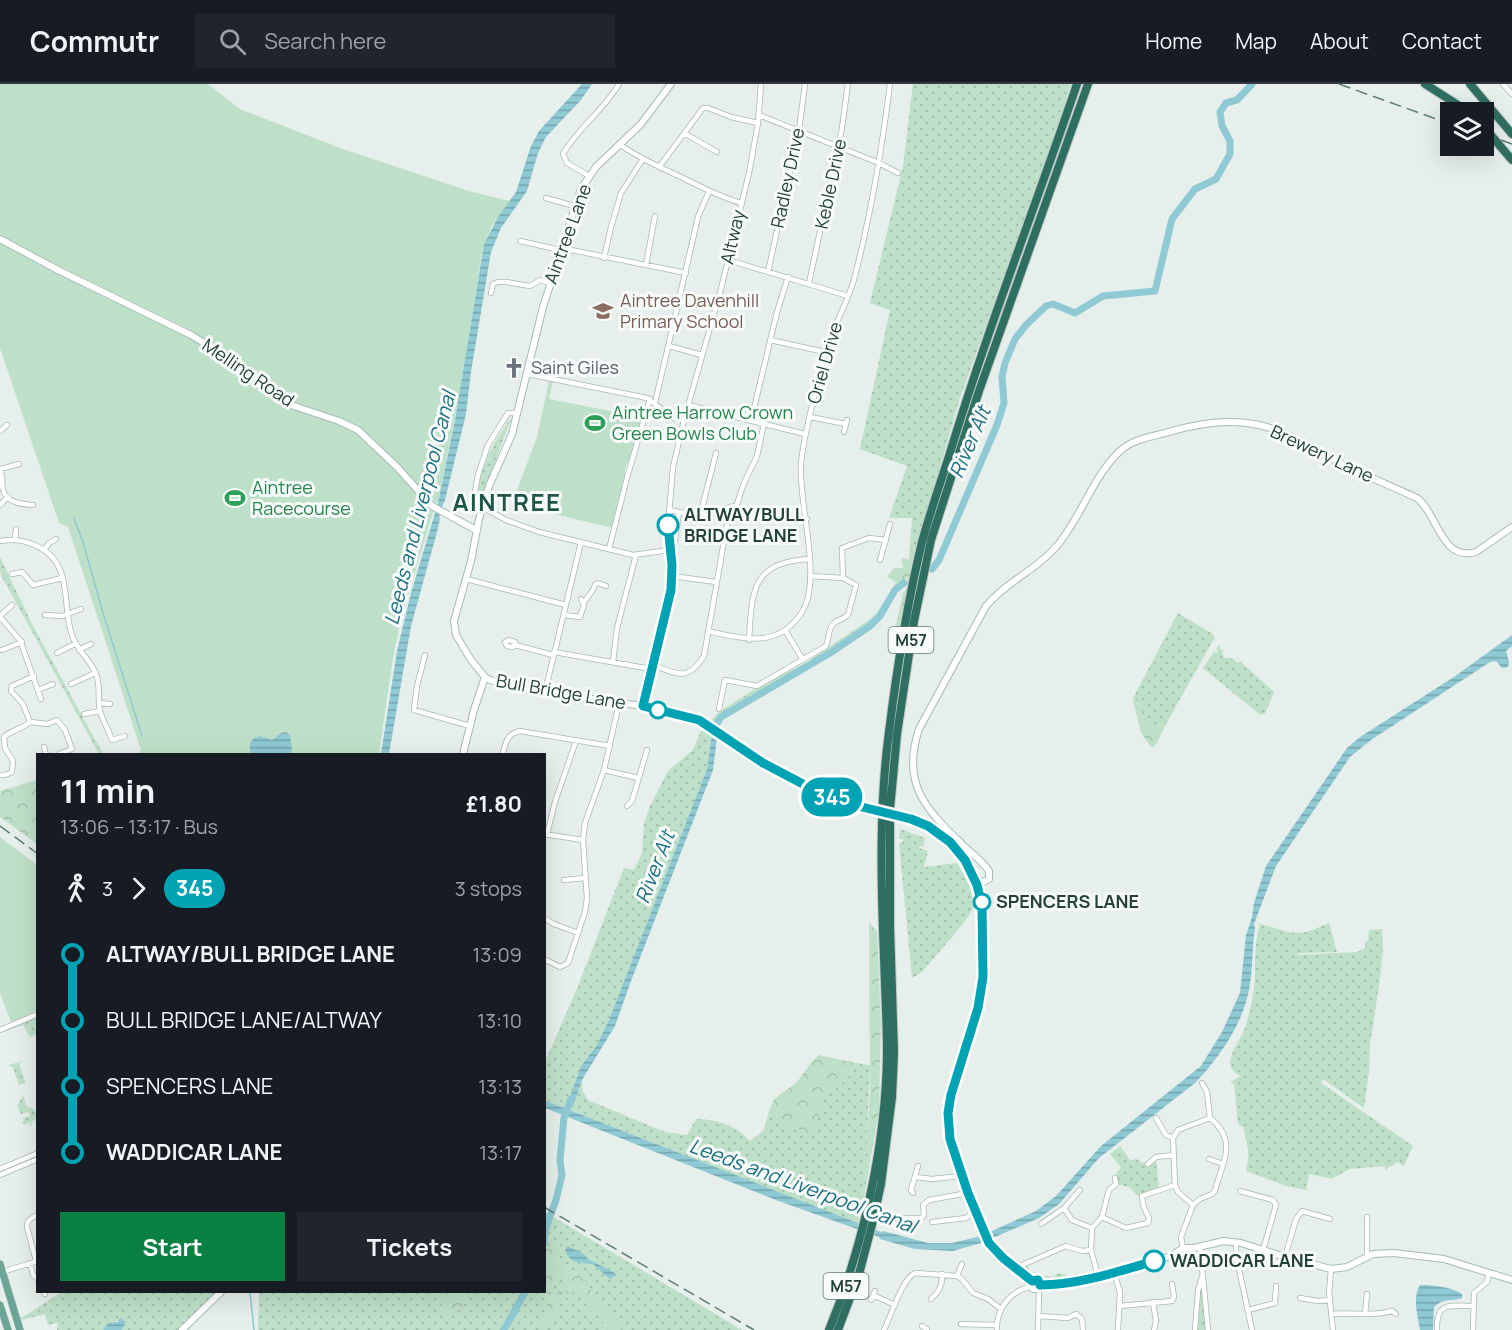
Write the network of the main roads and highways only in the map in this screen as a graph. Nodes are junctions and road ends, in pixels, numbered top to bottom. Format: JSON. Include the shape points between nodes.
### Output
{"nodes":[{"id":1,"x":1077,"y":84,"type":"edge"},
{"id":2,"x":1088,"y":84,"type":"edge"},
{"id":3,"x":1425,"y":84,"type":"edge"},
{"id":4,"x":1470,"y":84,"type":"edge"},
{"id":5,"x":1453,"y":102,"type":"edge"},
{"id":6,"x":1512,"y":134,"type":"edge"},
{"id":7,"x":1494,"y":139,"type":"edge"},
{"id":8,"x":1512,"y":160,"type":"edge"},
{"id":9,"x":869,"y":1220,"type":"junction"},
{"id":10,"x":863,"y":1241,"type":"junction"},
{"id":11,"x":1,"y":1268,"type":"edge"},
{"id":12,"x":1,"y":1309,"type":"edge"},
{"id":13,"x":13,"y":1309,"type":"junction"},
{"id":14,"x":6,"y":1329,"type":"edge"},
{"id":15,"x":20,"y":1330,"type":"edge"},
{"id":16,"x":829,"y":1330,"type":"edge"},
{"id":17,"x":838,"y":1330,"type":"edge"}],
"edges":[{"from":1,"to":9,"type":"highway","number":"M57","via":[[968,394],[923,540],[905,622],[882,806],[887,1056]]},
{"from":2,"to":9,"type":"highway","number":"M57","via":[[979,391],[931,540],[914,621],[890,809],[892,1097],[881,1184]]},
{"from":3,"to":5,"type":"highway"},
{"from":4,"to":6,"type":"highway"},
{"from":7,"to":8,"type":"highway"},
{"from":9,"to":10,"type":"highway","number":"M57"},
{"from":10,"to":16,"type":"highway","number":"M57"},
{"from":10,"to":17,"type":"highway","number":"M57","via":[[852,1294]]},
{"from":11,"to":13,"type":"main road"},
{"from":12,"to":13,"type":"main road"},
{"from":12,"to":14,"type":"main road"},
{"from":13,"to":15,"type":"main road"}]}
